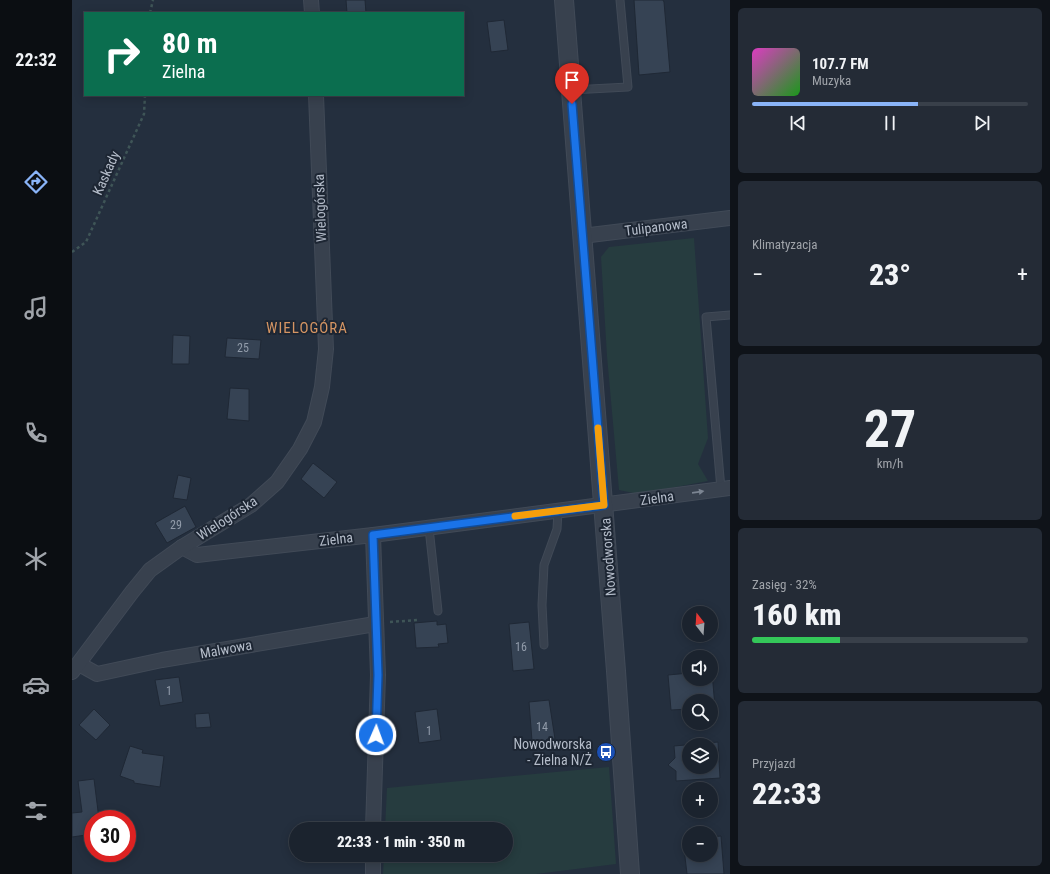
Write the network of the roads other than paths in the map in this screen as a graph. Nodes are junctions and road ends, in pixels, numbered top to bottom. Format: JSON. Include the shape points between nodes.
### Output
{"nodes":[{"id":1,"x":311,"y":0,"type":"edge"},
{"id":2,"x":564,"y":0,"type":"edge"},
{"id":3,"x":620,"y":0,"type":"edge"},
{"id":4,"x":312,"y":12,"type":"edge"},
{"id":5,"x":571,"y":90,"type":"junction"},
{"id":6,"x":316,"y":96,"type":"edge"},
{"id":7,"x":730,"y":218,"type":"edge"},
{"id":8,"x":582,"y":236,"type":"junction"},
{"id":9,"x":730,"y":315,"type":"edge"},
{"id":10,"x":726,"y":489,"type":"edge"},
{"id":11,"x":604,"y":505,"type":"junction"},
{"id":12,"x":558,"y":511,"type":"junction"},
{"id":13,"x":429,"y":528,"type":"junction"},
{"id":14,"x":373,"y":535,"type":"junction"},
{"id":15,"x":182,"y":546,"type":"junction"},
{"id":16,"x":438,"y":611,"type":"dead end"},
{"id":17,"x":375,"y":624,"type":"junction"},
{"id":18,"x":544,"y":645,"type":"dead end"},
{"id":19,"x":76,"y":668,"type":"edge"},
{"id":20,"x":374,"y":822,"type":"edge"},
{"id":21,"x":373,"y":862,"type":"edge"},
{"id":22,"x":373,"y":874,"type":"edge"},
{"id":23,"x":630,"y":874,"type":"edge"}],
"edges":[{"from":1,"to":4,"type":"street"},
{"from":2,"to":5,"type":"street","name":"Nowodworska"},
{"from":3,"to":5,"type":"lane","via":[[628,87]]},
{"from":5,"to":8,"type":"street","name":"Nowodworska"},
{"from":6,"to":15,"type":"street","name":"Wielogórska","via":[[326,349],[322,387],[314,422],[300,449],[277,482],[251,505]]},
{"from":7,"to":8,"type":"street","name":"Tulipanowa"},
{"from":8,"to":11,"type":"street","name":"Nowodworska"},
{"from":9,"to":10,"type":"lane","via":[[706,317]]},
{"from":11,"to":10,"type":"street","name":"Zielna","one_way":true},
{"from":11,"to":12,"type":"street","name":"Zielna"},
{"from":11,"to":23,"type":"street","name":"Nowodworska"},
{"from":12,"to":13,"type":"street","name":"Zielna"},
{"from":12,"to":18,"type":"lane","via":[[557,529],[544,565]]},
{"from":13,"to":14,"type":"street","name":"Zielna"},
{"from":13,"to":16,"type":"lane"},
{"from":14,"to":15,"type":"street","name":"Zielna","via":[[197,555]]},
{"from":14,"to":17,"type":"street"},
{"from":15,"to":19,"type":"street","name":"Wielogórska","via":[[150,570]]},
{"from":17,"to":19,"type":"street","name":"Malwowa","via":[[162,660],[97,674]]},
{"from":17,"to":20,"type":"street","via":[[378,675]]},
{"from":21,"to":22,"type":"street"}]}
